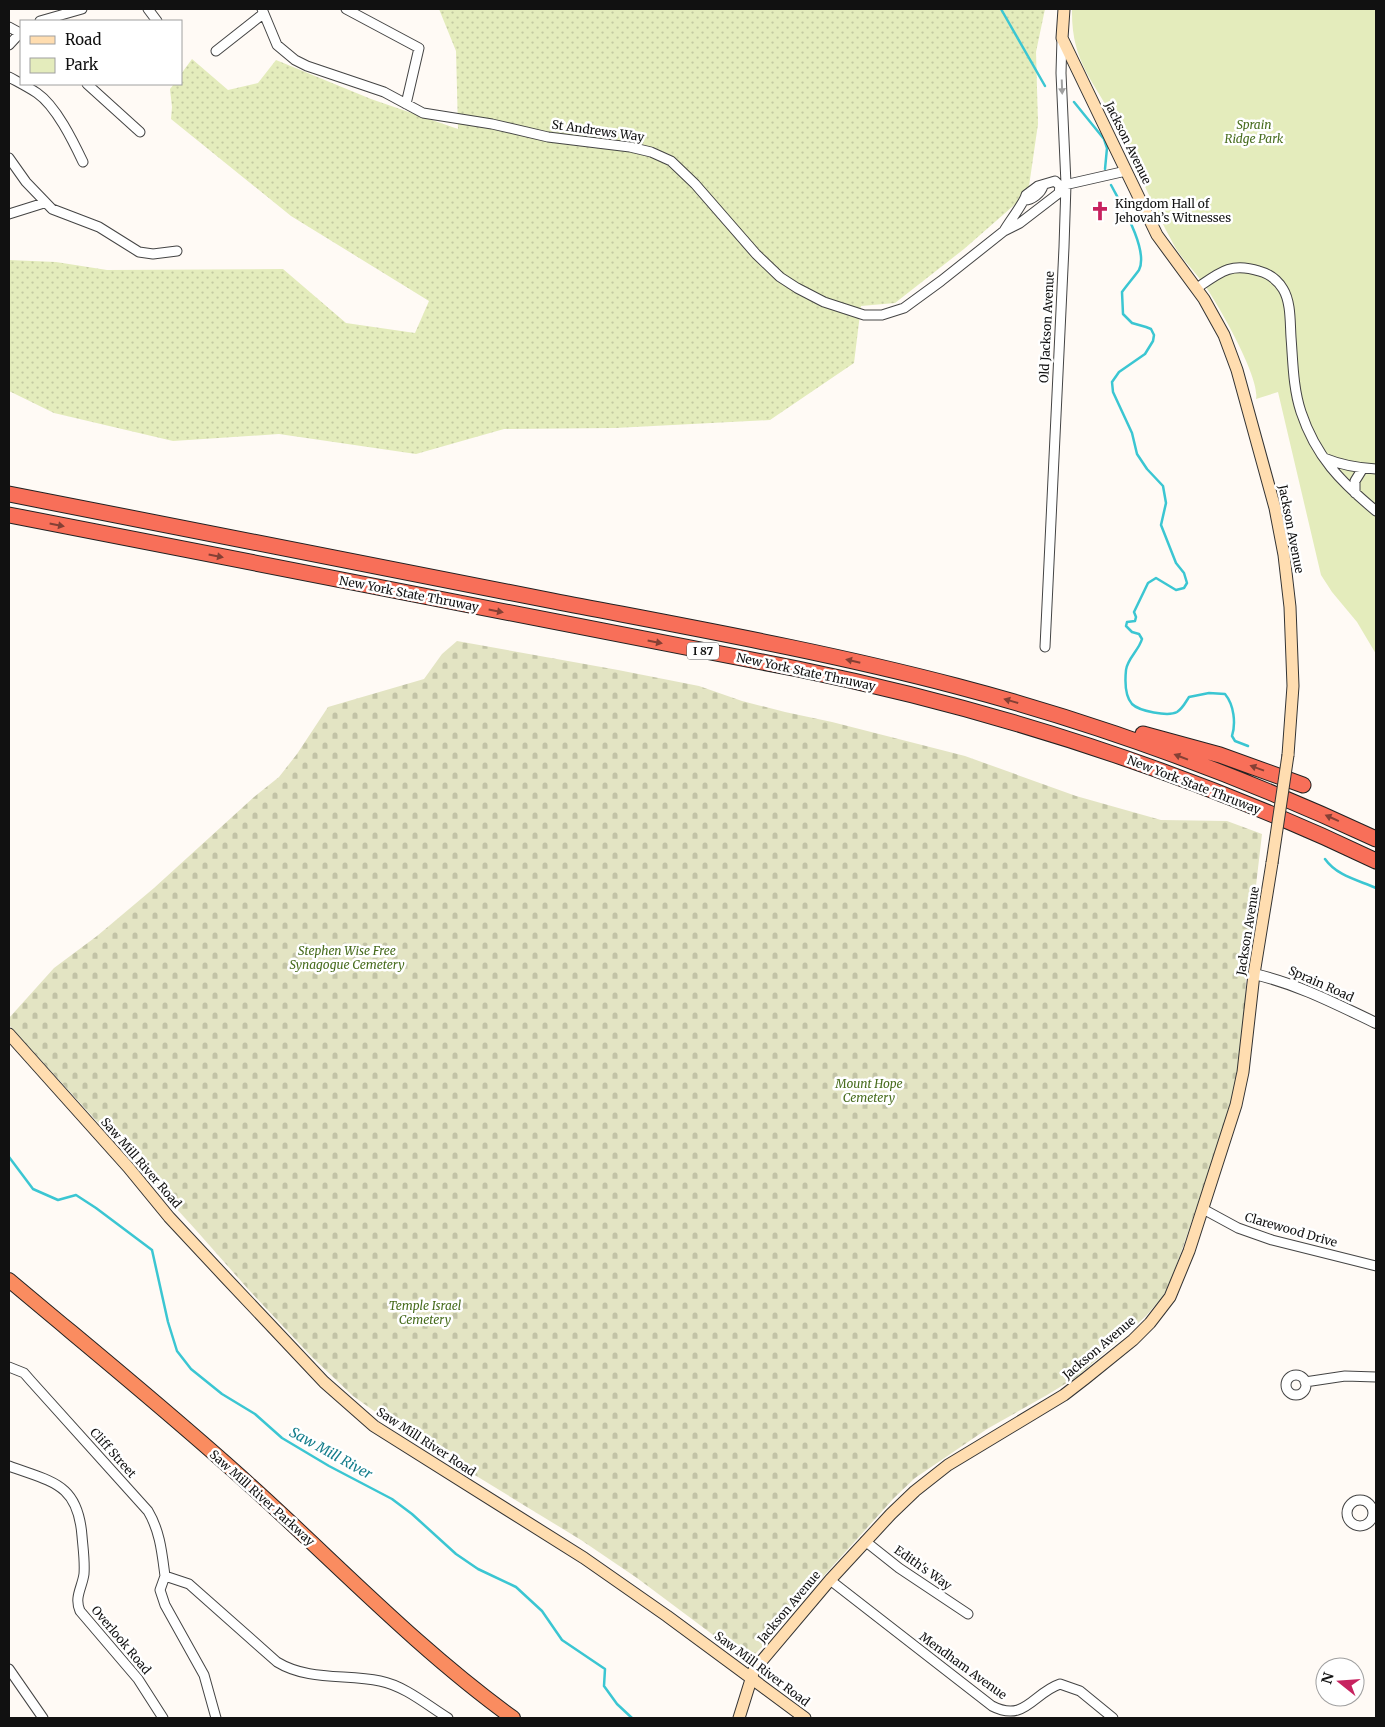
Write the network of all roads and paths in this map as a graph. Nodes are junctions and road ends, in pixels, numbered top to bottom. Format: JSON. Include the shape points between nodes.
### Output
{"nodes":[{"id":1,"x":82,"y":9,"type":"edge"},
{"id":2,"x":148,"y":9,"type":"edge"},
{"id":3,"x":346,"y":9,"type":"edge"},
{"id":4,"x":1064,"y":9,"type":"edge"},
{"id":5,"x":263,"y":12,"type":"edge"},
{"id":6,"x":54,"y":16,"type":"edge"},
{"id":7,"x":156,"y":20,"type":"edge"},
{"id":8,"x":9,"y":27,"type":"edge"},
{"id":9,"x":20,"y":33,"type":"edge"},
{"id":10,"x":1062,"y":38,"type":"junction"},
{"id":11,"x":9,"y":45,"type":"edge"},
{"id":12,"x":216,"y":51,"type":"dead end"},
{"id":13,"x":9,"y":77,"type":"edge"},
{"id":14,"x":20,"y":83,"type":"edge"},
{"id":15,"x":23,"y":85,"type":"edge"},
{"id":16,"x":88,"y":85,"type":"edge"},
{"id":17,"x":406,"y":104,"type":"junction"},
{"id":18,"x":140,"y":132,"type":"dead end"},
{"id":19,"x":9,"y":158,"type":"edge"},
{"id":20,"x":83,"y":162,"type":"dead end"},
{"id":21,"x":1126,"y":171,"type":"junction"},
{"id":22,"x":1063,"y":185,"type":"junction"},
{"id":23,"x":1042,"y":188,"type":"junction"},
{"id":24,"x":1025,"y":200,"type":"junction"},
{"id":25,"x":1048,"y":200,"type":"junction"},
{"id":26,"x":44,"y":202,"type":"junction"},
{"id":27,"x":1034,"y":211,"type":"junction"},
{"id":28,"x":9,"y":214,"type":"edge"},
{"id":29,"x":1004,"y":231,"type":"junction"},
{"id":30,"x":177,"y":251,"type":"dead end"},
{"id":31,"x":1197,"y":288,"type":"junction"},
{"id":32,"x":1322,"y":457,"type":"junction"},
{"id":33,"x":1363,"y":468,"type":"junction"},
{"id":34,"x":1376,"y":469,"type":"edge"},
{"id":35,"x":1355,"y":493,"type":"junction"},
{"id":36,"x":9,"y":494,"type":"edge"},
{"id":37,"x":1376,"y":511,"type":"edge"},
{"id":38,"x":9,"y":515,"type":"edge"},
{"id":39,"x":1045,"y":647,"type":"dead end"},
{"id":40,"x":1043,"y":710,"type":"junction"},
{"id":41,"x":1303,"y":785,"type":"dead end"},
{"id":42,"x":1376,"y":839,"type":"edge"},
{"id":43,"x":1376,"y":861,"type":"edge"},
{"id":44,"x":1254,"y":974,"type":"junction"},
{"id":45,"x":1376,"y":1023,"type":"edge"},
{"id":46,"x":9,"y":1034,"type":"edge"},
{"id":47,"x":1202,"y":1209,"type":"junction"},
{"id":48,"x":1376,"y":1266,"type":"edge"},
{"id":49,"x":9,"y":1280,"type":"edge"},
{"id":50,"x":9,"y":1292,"type":"edge"},
{"id":51,"x":9,"y":1367,"type":"edge"},
{"id":52,"x":1376,"y":1376,"type":"edge"},
{"id":53,"x":1305,"y":1382,"type":"dead end"},
{"id":54,"x":9,"y":1466,"type":"edge"},
{"id":55,"x":865,"y":1541,"type":"junction"},
{"id":56,"x":165,"y":1576,"type":"junction"},
{"id":57,"x":830,"y":1580,"type":"junction"},
{"id":58,"x":968,"y":1614,"type":"dead end"},
{"id":59,"x":9,"y":1669,"type":"edge"},
{"id":60,"x":751,"y":1677,"type":"junction"},
{"id":61,"x":43,"y":1718,"type":"edge"},
{"id":62,"x":163,"y":1718,"type":"edge"},
{"id":63,"x":216,"y":1718,"type":"edge"},
{"id":64,"x":448,"y":1718,"type":"edge"},
{"id":65,"x":497,"y":1718,"type":"edge"},
{"id":66,"x":513,"y":1718,"type":"edge"},
{"id":67,"x":740,"y":1718,"type":"edge"},
{"id":68,"x":805,"y":1718,"type":"edge"},
{"id":69,"x":1113,"y":1718,"type":"edge"}],
"edges":[{"from":1,"to":6,"type":"street"},
{"from":2,"to":7,"type":"street"},
{"from":3,"to":17,"type":"street","via":[[419,48]]},
{"from":4,"to":10,"type":"main road","name":"Old Jackson Avenue"},
{"from":5,"to":12,"type":"street"},
{"from":5,"to":17,"type":"street","name":"St Andrews Way","via":[[277,45],[295,60],[384,92]]},
{"from":8,"to":9,"type":"street"},
{"from":9,"to":11,"type":"street"},
{"from":10,"to":21,"type":"main road","name":"Jackson Avenue"},
{"from":10,"to":22,"type":"street","name":"Old Jackson Avenue","one_way":true},
{"from":13,"to":14,"type":"street"},
{"from":15,"to":20,"type":"street","via":[[46,101]]},
{"from":16,"to":18,"type":"street"},
{"from":17,"to":29,"type":"street","name":"St Andrews Way","via":[[431,115],[548,137],[630,147],[671,161],[780,278],[824,302],[864,315],[882,315],[904,308]]},
{"from":19,"to":26,"type":"street"},
{"from":21,"to":22,"type":"street"},
{"from":21,"to":31,"type":"main road","name":"Jackson Avenue","via":[[1157,235]]},
{"from":22,"to":23,"type":"street","via":[[1055,181]]},
{"from":22,"to":25,"type":"street","name":"St Andrews Way","via":[[1059,193]]},
{"from":22,"to":39,"type":"street","name":"Old Jackson Avenue","via":[[1064,257]]},
{"from":23,"to":24,"type":"street","name":"St Andrews Way","via":[[1038,186],[1026,195]]},
{"from":23,"to":25,"type":"street"},
{"from":24,"to":27,"type":"street"},
{"from":24,"to":29,"type":"street","name":"St Andrews Way"},
{"from":25,"to":27,"type":"street","name":"St Andrews Way"},
{"from":26,"to":28,"type":"street"},
{"from":26,"to":30,"type":"street","via":[[52,209],[99,227],[139,252]]},
{"from":27,"to":29,"type":"street","name":"St Andrews Way"},
{"from":31,"to":32,"type":"street","via":[[1231,267],[1271,275],[1283,290],[1289,310],[1294,379],[1301,412]]},
{"from":31,"to":44,"type":"main road","name":"Jackson Avenue","bridge":true,"via":[[1224,335],[1237,370],[1277,517],[1290,607],[1293,686],[1288,754]]},
{"from":32,"to":33,"type":"street"},
{"from":32,"to":35,"type":"street"},
{"from":33,"to":34,"type":"street"},
{"from":33,"to":35,"type":"street","via":[[1355,481]]},
{"from":35,"to":37,"type":"street"},
{"from":40,"to":36,"type":"highway","name":"New York State Thruway","number":"I 87","one_way":true,"via":[[822,654]]},
{"from":38,"to":43,"type":"highway","name":"New York State Thruway","number":"I 87","one_way":true,"via":[[798,669],[910,694],[1030,727],[1148,766],[1263,811]]},
{"from":41,"to":40,"type":"highway","one_way":true,"via":[[1185,745]]},
{"from":42,"to":40,"type":"highway","name":"New York State Thruway","number":"I 87","one_way":true,"via":[[1231,776]]},
{"from":44,"to":45,"type":"street","name":"Sprain Road","via":[[1311,992]]},
{"from":44,"to":47,"type":"main road","name":"Jackson Avenue","via":[[1238,1096]]},
{"from":46,"to":60,"type":"main road","name":"Saw Mill River Road","via":[[224,1277],[324,1382],[374,1426],[584,1558]]},
{"from":47,"to":48,"type":"street","name":"Clarewood Drive","via":[[1238,1228],[1272,1240]]},
{"from":47,"to":55,"type":"main road","name":"Jackson Avenue","via":[[1176,1287],[1133,1340],[1064,1395],[931,1477]]},
{"from":49,"to":66,"type":"highway","name":"Saw Mill River Parkway","via":[[218,1457],[429,1652]]},
{"from":50,"to":65,"type":"highway","name":"Saw Mill River Parkway","via":[[192,1446],[409,1646]]},
{"from":51,"to":56,"type":"street","name":"Cliff Street","via":[[24,1373],[148,1511],[160,1536]]},
{"from":52,"to":53,"type":"street","via":[[1345,1376]]},
{"from":54,"to":62,"type":"street","name":"Overlook Road","via":[[48,1480],[70,1495],[81,1521],[84,1575],[76,1598],[80,1611],[138,1679]]},
{"from":55,"to":57,"type":"main road","name":"Jackson Avenue"},
{"from":55,"to":58,"type":"street","name":"Edith's Way"},
{"from":56,"to":63,"type":"street","name":"Cliff Street","via":[[160,1590],[165,1605],[204,1675]]},
{"from":56,"to":64,"type":"street","via":[[189,1584],[284,1666],[325,1676],[389,1683],[406,1690]]},
{"from":57,"to":60,"type":"main road","name":"Jackson Avenue"},
{"from":57,"to":69,"type":"street","name":"Mendham Avenue","via":[[1000,1710],[1012,1712],[1023,1709],[1060,1684],[1080,1691]]},
{"from":59,"to":61,"type":"street"},
{"from":60,"to":67,"type":"main road"},
{"from":60,"to":68,"type":"main road","name":"Saw Mill River Road"}]}
